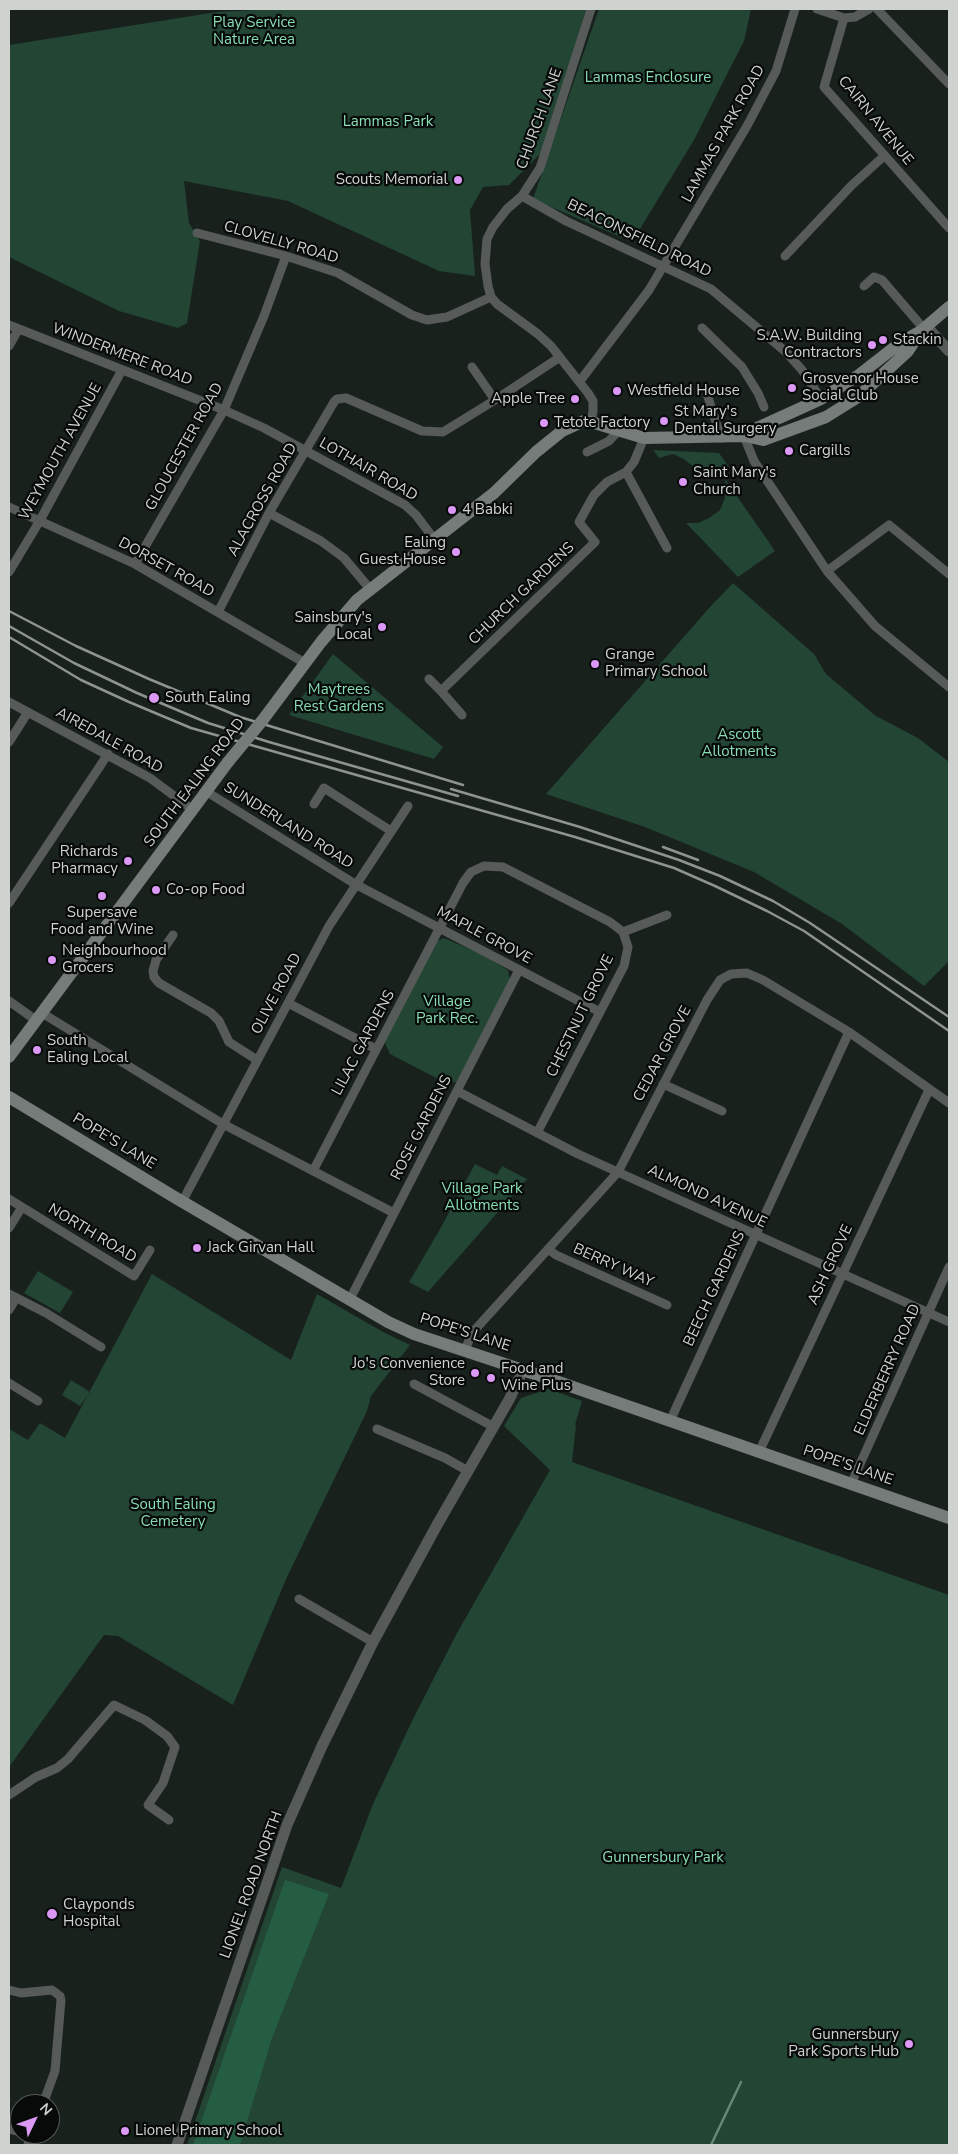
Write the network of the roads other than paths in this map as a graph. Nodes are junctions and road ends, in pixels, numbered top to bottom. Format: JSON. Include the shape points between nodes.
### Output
{"nodes":[{"id":1,"x":591,"y":9,"type":"edge"},
{"id":2,"x":796,"y":9,"type":"edge"},
{"id":3,"x":817,"y":9,"type":"edge"},
{"id":4,"x":869,"y":9,"type":"edge"},
{"id":5,"x":877,"y":9,"type":"edge"},
{"id":6,"x":844,"y":18,"type":"junction"},
{"id":7,"x":949,"y":84,"type":"edge"},
{"id":8,"x":884,"y":156,"type":"junction"},
{"id":9,"x":522,"y":196,"type":"junction"},
{"id":10,"x":949,"y":228,"type":"edge"},
{"id":11,"x":197,"y":233,"type":"dead end"},
{"id":12,"x":286,"y":256,"type":"junction"},
{"id":13,"x":785,"y":256,"type":"dead end"},
{"id":14,"x":662,"y":266,"type":"junction"},
{"id":15,"x":864,"y":286,"type":"dead end"},
{"id":16,"x":491,"y":297,"type":"junction"},
{"id":17,"x":949,"y":307,"type":"edge"},
{"id":18,"x":9,"y":325,"type":"edge"},
{"id":19,"x":702,"y":328,"type":"dead end"},
{"id":20,"x":924,"y":329,"type":"junction"},
{"id":21,"x":18,"y":330,"type":"junction"},
{"id":22,"x":9,"y":346,"type":"edge"},
{"id":23,"x":949,"y":351,"type":"edge"},
{"id":24,"x":560,"y":357,"type":"junction"},
{"id":25,"x":472,"y":368,"type":"dead end"},
{"id":26,"x":122,"y":370,"type":"junction"},
{"id":27,"x":580,"y":381,"type":"junction"},
{"id":28,"x":707,"y":394,"type":"dead end"},
{"id":29,"x":495,"y":400,"type":"junction"},
{"id":30,"x":821,"y":400,"type":"junction"},
{"id":31,"x":224,"y":410,"type":"junction"},
{"id":32,"x":767,"y":415,"type":"junction"},
{"id":33,"x":591,"y":422,"type":"junction"},
{"id":34,"x":619,"y":430,"type":"junction"},
{"id":35,"x":744,"y":436,"type":"junction"},
{"id":36,"x":644,"y":438,"type":"junction"},
{"id":37,"x":721,"y":438,"type":"junction"},
{"id":38,"x":306,"y":450,"type":"junction"},
{"id":39,"x":587,"y":452,"type":"dead end"},
{"id":40,"x":626,"y":472,"type":"junction"},
{"id":41,"x":9,"y":507,"type":"edge"},
{"id":42,"x":269,"y":513,"type":"junction"},
{"id":43,"x":39,"y":522,"type":"junction"},
{"id":44,"x":434,"y":539,"type":"junction"},
{"id":45,"x":667,"y":548,"type":"dead end"},
{"id":46,"x":135,"y":564,"type":"junction"},
{"id":47,"x":827,"y":571,"type":"junction"},
{"id":48,"x":9,"y":572,"type":"edge"},
{"id":49,"x":949,"y":574,"type":"edge"},
{"id":50,"x":370,"y":590,"type":"junction"},
{"id":51,"x":218,"y":612,"type":"junction"},
{"id":52,"x":305,"y":663,"type":"junction"},
{"id":53,"x":429,"y":679,"type":"dead end"},
{"id":54,"x":949,"y":687,"type":"edge"},
{"id":55,"x":440,"y":691,"type":"junction"},
{"id":56,"x":9,"y":702,"type":"edge"},
{"id":57,"x":28,"y":712,"type":"junction"},
{"id":58,"x":462,"y":715,"type":"dead end"},
{"id":59,"x":9,"y":742,"type":"edge"},
{"id":60,"x":108,"y":754,"type":"junction"},
{"id":61,"x":207,"y":792,"type":"junction"},
{"id":62,"x":314,"y":804,"type":"dead end"},
{"id":63,"x":408,"y":806,"type":"dead end"},
{"id":64,"x":192,"y":810,"type":"junction"},
{"id":65,"x":391,"y":831,"type":"junction"},
{"id":66,"x":355,"y":884,"type":"junction"},
{"id":67,"x":9,"y":903,"type":"edge"},
{"id":68,"x":667,"y":915,"type":"dead end"},
{"id":69,"x":439,"y":928,"type":"junction"},
{"id":70,"x":623,"y":932,"type":"junction"},
{"id":71,"x":173,"y":935,"type":"dead end"},
{"id":72,"x":519,"y":970,"type":"junction"},
{"id":73,"x":9,"y":1001,"type":"edge"},
{"id":74,"x":288,"y":1003,"type":"junction"},
{"id":75,"x":600,"y":1012,"type":"junction"},
{"id":76,"x":40,"y":1017,"type":"junction"},
{"id":77,"x":849,"y":1032,"type":"junction"},
{"id":78,"x":376,"y":1050,"type":"junction"},
{"id":79,"x":9,"y":1057,"type":"edge"},
{"id":80,"x":257,"y":1060,"type":"junction"},
{"id":81,"x":662,"y":1084,"type":"junction"},
{"id":82,"x":929,"y":1090,"type":"junction"},
{"id":83,"x":456,"y":1091,"type":"junction"},
{"id":84,"x":9,"y":1097,"type":"edge"},
{"id":85,"x":949,"y":1102,"type":"edge"},
{"id":86,"x":722,"y":1110,"type":"dead end"},
{"id":87,"x":224,"y":1124,"type":"junction"},
{"id":88,"x":537,"y":1133,"type":"junction"},
{"id":89,"x":313,"y":1171,"type":"junction"},
{"id":90,"x":618,"y":1172,"type":"junction"},
{"id":91,"x":9,"y":1199,"type":"edge"},
{"id":92,"x":182,"y":1202,"type":"junction"},
{"id":93,"x":22,"y":1207,"type":"junction"},
{"id":94,"x":394,"y":1213,"type":"junction"},
{"id":95,"x":9,"y":1228,"type":"edge"},
{"id":96,"x":755,"y":1234,"type":"junction"},
{"id":97,"x":548,"y":1249,"type":"junction"},
{"id":98,"x":150,"y":1250,"type":"dead end"},
{"id":99,"x":949,"y":1267,"type":"edge"},
{"id":100,"x":842,"y":1274,"type":"junction"},
{"id":101,"x":12,"y":1296,"type":"edge"},
{"id":102,"x":350,"y":1299,"type":"junction"},
{"id":103,"x":667,"y":1305,"type":"dead end"},
{"id":104,"x":9,"y":1310,"type":"edge"},
{"id":105,"x":929,"y":1312,"type":"junction"},
{"id":106,"x":949,"y":1322,"type":"edge"},
{"id":107,"x":101,"y":1347,"type":"dead end"},
{"id":108,"x":465,"y":1350,"type":"junction"},
{"id":109,"x":523,"y":1370,"type":"junction"},
{"id":110,"x":9,"y":1383,"type":"edge"},
{"id":111,"x":414,"y":1384,"type":"dead end"},
{"id":112,"x":38,"y":1401,"type":"dead end"},
{"id":113,"x":670,"y":1421,"type":"junction"},
{"id":114,"x":494,"y":1427,"type":"junction"},
{"id":115,"x":377,"y":1428,"type":"dead end"},
{"id":116,"x":759,"y":1452,"type":"junction"},
{"id":117,"x":468,"y":1471,"type":"junction"},
{"id":118,"x":851,"y":1484,"type":"junction"},
{"id":119,"x":949,"y":1518,"type":"edge"},
{"id":120,"x":299,"y":1599,"type":"dead end"},
{"id":121,"x":373,"y":1642,"type":"junction"},
{"id":122,"x":9,"y":1796,"type":"edge"},
{"id":123,"x":169,"y":1820,"type":"dead end"},
{"id":124,"x":9,"y":1990,"type":"edge"},
{"id":125,"x":47,"y":2094,"type":"edge"},
{"id":126,"x":177,"y":2145,"type":"edge"}],
"edges":[{"from":1,"to":9,"type":"street","name":"CHURCH LANE","via":[[540,168]]},
{"from":2,"to":14,"type":"street","name":"LAMMAS PARK ROAD","via":[[776,71],[747,126]]},
{"from":3,"to":6,"type":"street"},
{"from":4,"to":6,"type":"street","via":[[855,17]]},
{"from":5,"to":7,"type":"street"},
{"from":6,"to":8,"type":"street","name":"CAIRN AVENUE","via":[[824,87]]},
{"from":8,"to":10,"type":"street","name":"CAIRN AVENUE"},
{"from":8,"to":13,"type":"street"},
{"from":9,"to":14,"type":"street","name":"BEACONSFIELD ROAD","via":[[566,221]]},
{"from":9,"to":16,"type":"street","name":"CHURCH LANE","via":[[497,220],[487,239],[485,264]]},
{"from":11,"to":12,"type":"street","name":"CLOVELLY ROAD"},
{"from":12,"to":16,"type":"street","name":"CLOVELLY ROAD","via":[[338,273],[412,315],[427,320],[447,317]]},
{"from":12,"to":31,"type":"street","name":"GLOUCESTER ROAD"},
{"from":14,"to":27,"type":"street","name":"LAMMAS PARK ROAD","via":[[649,290]]},
{"from":14,"to":30,"type":"street","name":"BEACONSFIELD ROAD","via":[[711,289],[749,320],[786,352]]},
{"from":15,"to":20,"type":"street","via":[[874,277],[882,280]]},
{"from":16,"to":24,"type":"street","via":[[538,334]]},
{"from":17,"to":20,"type":"main road"},
{"from":18,"to":21,"type":"street","name":"WINDERMERE ROAD"},
{"from":19,"to":32,"type":"street","via":[[742,367]]},
{"from":20,"to":23,"type":"street"},
{"from":20,"to":30,"type":"main road"},
{"from":20,"to":35,"type":"main road","via":[[908,351],[858,398],[826,417],[763,440]]},
{"from":21,"to":22,"type":"street"},
{"from":21,"to":26,"type":"street","name":"WINDERMERE ROAD"},
{"from":24,"to":27,"type":"street"},
{"from":24,"to":29,"type":"street"},
{"from":25,"to":29,"type":"street"},
{"from":26,"to":31,"type":"street","name":"WINDERMERE ROAD"},
{"from":26,"to":43,"type":"street","name":"WEYMOUTH AVENUE"},
{"from":27,"to":33,"type":"street","via":[[593,401]]},
{"from":28,"to":37,"type":"street"},
{"from":29,"to":38,"type":"street","name":"ALACROSS ROAD","via":[[443,432],[435,433],[422,431],[342,397],[334,402]]},
{"from":30,"to":32,"type":"main road"},
{"from":31,"to":38,"type":"street","name":"WINDERMERE ROAD"},
{"from":31,"to":46,"type":"street","name":"GLOUCESTER ROAD"},
{"from":32,"to":35,"type":"main road","via":[[757,428]]},
{"from":33,"to":34,"type":"main road"},
{"from":33,"to":44,"type":"main road","name":"SOUTH EALING ROAD","via":[[584,421],[553,437],[494,493]]},
{"from":34,"to":36,"type":"main road"},
{"from":34,"to":39,"type":"street","via":[[609,441]]},
{"from":35,"to":37,"type":"main road"},
{"from":35,"to":47,"type":"street","via":[[754,461]]},
{"from":36,"to":37,"type":"main road"},
{"from":36,"to":40,"type":"street"},
{"from":38,"to":42,"type":"street","name":"ALACROSS ROAD"},
{"from":38,"to":44,"type":"street","name":"LOTHAIR ROAD","via":[[405,505]]},
{"from":40,"to":45,"type":"street"},
{"from":40,"to":55,"type":"street","name":"CHURCH GARDENS","via":[[607,482],[594,495],[579,522],[595,542]]},
{"from":41,"to":43,"type":"street","name":"DORSET ROAD"},
{"from":42,"to":50,"type":"street","via":[[321,541],[344,558]]},
{"from":42,"to":51,"type":"street","name":"ALACROSS ROAD"},
{"from":43,"to":46,"type":"street","name":"DORSET ROAD"},
{"from":43,"to":48,"type":"street","name":"WEYMOUTH AVENUE"},
{"from":44,"to":50,"type":"main road","name":"SOUTH EALING ROAD"},
{"from":46,"to":51,"type":"street","name":"DORSET ROAD"},
{"from":47,"to":49,"type":"street","via":[[889,525]]},
{"from":47,"to":54,"type":"street","via":[[875,626]]},
{"from":50,"to":52,"type":"main road","name":"SOUTH EALING ROAD","via":[[339,620]]},
{"from":51,"to":52,"type":"street","name":"DORSET ROAD"},
{"from":52,"to":61,"type":"main road","name":"SOUTH EALING ROAD","bridge":true},
{"from":53,"to":55,"type":"street"},
{"from":55,"to":58,"type":"street"},
{"from":56,"to":57,"type":"street","name":"AIREDALE ROAD"},
{"from":57,"to":59,"type":"street"},
{"from":57,"to":60,"type":"street","name":"AIREDALE ROAD"},
{"from":60,"to":64,"type":"street","name":"AIREDALE ROAD","via":[[150,778]]},
{"from":60,"to":67,"type":"street"},
{"from":61,"to":64,"type":"main road","name":"SOUTH EALING ROAD"},
{"from":61,"to":66,"type":"street","name":"SUNDERLAND ROAD"},
{"from":62,"to":65,"type":"street","via":[[324,788]]},
{"from":63,"to":65,"type":"street","name":"OLIVE ROAD"},
{"from":64,"to":76,"type":"main road","name":"SOUTH EALING ROAD"},
{"from":65,"to":66,"type":"street","name":"OLIVE ROAD"},
{"from":66,"to":69,"type":"street","name":"MAPLE GROVE"},
{"from":66,"to":74,"type":"street","name":"OLIVE ROAD"},
{"from":68,"to":70,"type":"street"},
{"from":69,"to":70,"type":"street","via":[[471,872],[491,865],[511,871],[610,922]]},
{"from":69,"to":72,"type":"street","name":"MAPLE GROVE"},
{"from":69,"to":78,"type":"street","name":"LILAC GARDENS"},
{"from":70,"to":75,"type":"street","name":"CHESTNUT GROVE","via":[[628,947],[624,966]]},
{"from":71,"to":80,"type":"street","via":[[156,960],[154,977],[211,1014],[219,1021],[229,1042]]},
{"from":72,"to":75,"type":"street","name":"MAPLE GROVE"},
{"from":72,"to":83,"type":"street","name":"ROSE GARDENS"},
{"from":73,"to":76,"type":"street"},
{"from":74,"to":78,"type":"street"},
{"from":74,"to":80,"type":"street","name":"OLIVE ROAD"},
{"from":75,"to":88,"type":"street","name":"CHESTNUT GROVE"},
{"from":76,"to":79,"type":"main road","name":"SOUTH EALING ROAD"},
{"from":76,"to":87,"type":"street"},
{"from":77,"to":81,"type":"street","name":"CEDAR GROVE","via":[[764,980],[748,973],[731,974],[720,980],[707,1000]]},
{"from":77,"to":82,"type":"street","name":"CEDAR GROVE"},
{"from":77,"to":96,"type":"street","name":"BEECH GARDENS"},
{"from":78,"to":89,"type":"street","name":"LILAC GARDENS"},
{"from":80,"to":87,"type":"street","name":"OLIVE ROAD"},
{"from":81,"to":86,"type":"street"},
{"from":81,"to":90,"type":"street","name":"CEDAR GROVE"},
{"from":82,"to":85,"type":"street","name":"CEDAR GROVE"},
{"from":82,"to":100,"type":"street","name":"ASH GROVE"},
{"from":83,"to":88,"type":"street","name":"ALMOND AVENUE"},
{"from":83,"to":94,"type":"street","name":"ROSE GARDENS"},
{"from":84,"to":92,"type":"main road","name":"POPE'S LANE"},
{"from":87,"to":89,"type":"street"},
{"from":87,"to":92,"type":"street","name":"OLIVE ROAD"},
{"from":88,"to":90,"type":"street","name":"ALMOND AVENUE"},
{"from":89,"to":94,"type":"street"},
{"from":90,"to":96,"type":"street","name":"ALMOND AVENUE"},
{"from":90,"to":97,"type":"street","name":"CEDAR GROVE"},
{"from":91,"to":93,"type":"street","name":"NORTH ROAD"},
{"from":92,"to":102,"type":"main road","name":"POPE'S LANE"},
{"from":93,"to":95,"type":"street"},
{"from":93,"to":98,"type":"street","name":"NORTH ROAD","via":[[134,1276]]},
{"from":94,"to":102,"type":"street","name":"ROSE GARDENS"},
{"from":96,"to":100,"type":"street","name":"ALMOND AVENUE"},
{"from":96,"to":113,"type":"street","name":"BEECH GARDENS"},
{"from":97,"to":103,"type":"street","name":"BERRY WAY","via":[[556,1256]]},
{"from":97,"to":108,"type":"street","name":"CEDAR GROVE","via":[[472,1333]]},
{"from":99,"to":105,"type":"street","name":"ELDERBERRY ROAD"},
{"from":100,"to":105,"type":"street","name":"ALMOND AVENUE"},
{"from":100,"to":116,"type":"street","name":"ASH GROVE"},
{"from":101,"to":104,"type":"street"},
{"from":101,"to":107,"type":"street"},
{"from":102,"to":108,"type":"main road","name":"POPE'S LANE","via":[[414,1334]]},
{"from":105,"to":106,"type":"street","name":"ALMOND AVENUE"},
{"from":105,"to":118,"type":"street","name":"ELDERBERRY ROAD"},
{"from":108,"to":109,"type":"main road","name":"POPE'S LANE"},
{"from":109,"to":113,"type":"main road","name":"POPE'S LANE"},
{"from":109,"to":114,"type":"street","name":"LIONEL ROAD NORTH"},
{"from":110,"to":112,"type":"street"},
{"from":111,"to":114,"type":"street"},
{"from":113,"to":116,"type":"main road","name":"POPE'S LANE"},
{"from":114,"to":117,"type":"street","name":"LIONEL ROAD NORTH"},
{"from":115,"to":117,"type":"street"},
{"from":116,"to":118,"type":"main road","name":"POPE'S LANE"},
{"from":117,"to":121,"type":"street","name":"LIONEL ROAD NORTH"},
{"from":118,"to":119,"type":"main road","name":"POPE'S LANE"},
{"from":120,"to":121,"type":"street"},
{"from":121,"to":126,"type":"street","name":"LIONEL ROAD NORTH","via":[[338,1710],[288,1825]]},
{"from":122,"to":123,"type":"street","via":[[36,1777],[58,1768],[114,1705],[145,1720],[167,1736],[175,1747],[163,1782],[148,1805]]},
{"from":124,"to":125,"type":"street","via":[[21,1993],[52,1990],[60,1996],[55,2071]]}]}
